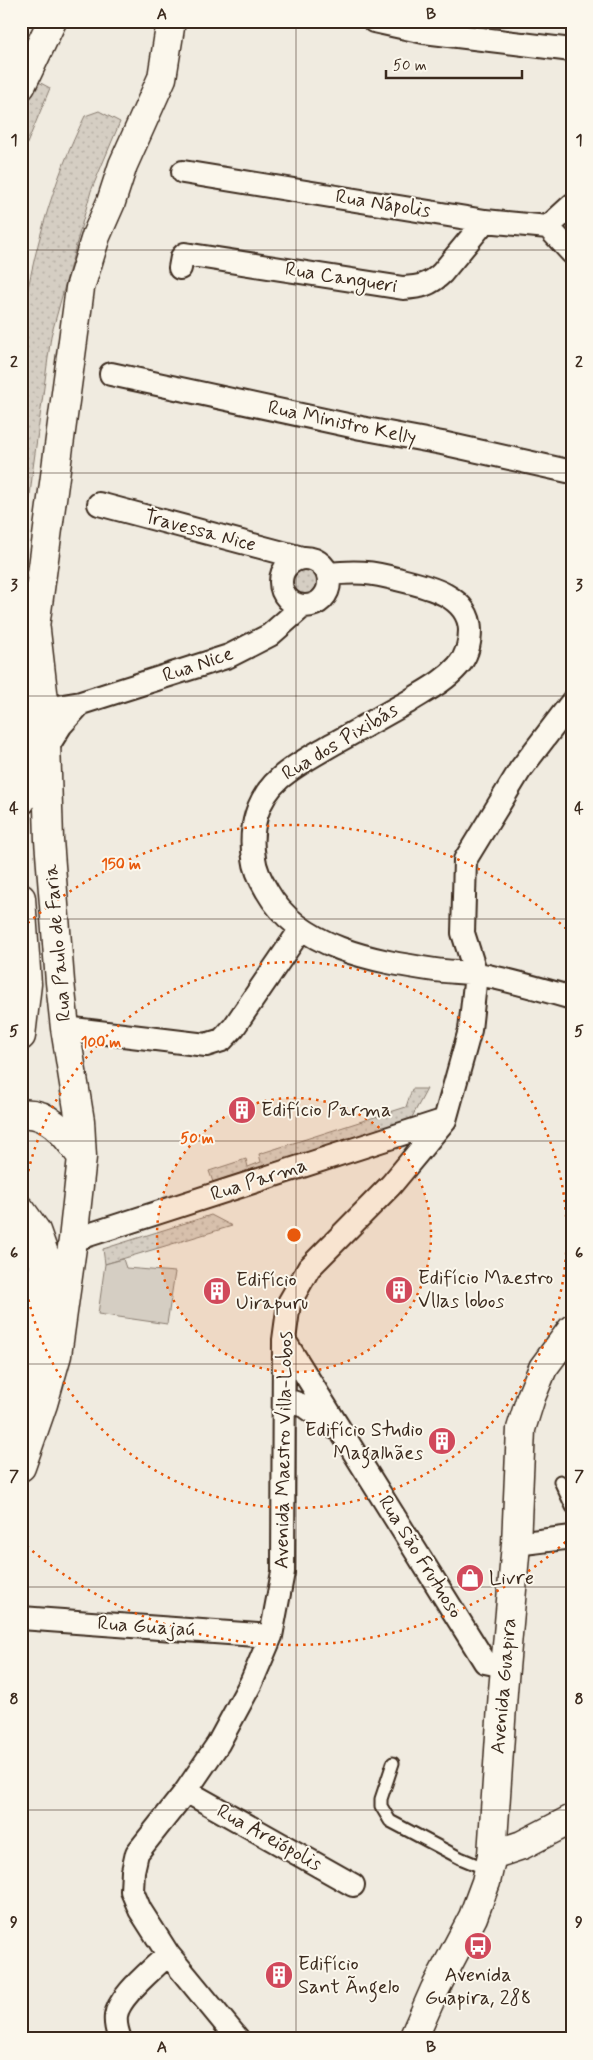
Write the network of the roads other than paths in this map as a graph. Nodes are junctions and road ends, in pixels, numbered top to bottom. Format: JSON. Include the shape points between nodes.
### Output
{"nodes":[{"id":1,"x":52,"y":21,"type":"edge"},
{"id":2,"x":171,"y":21,"type":"edge"},
{"id":3,"x":374,"y":21,"type":"edge"},
{"id":4,"x":572,"y":50,"type":"edge"},
{"id":5,"x":21,"y":86,"type":"edge"},
{"id":6,"x":183,"y":172,"type":"dead end"},
{"id":7,"x":572,"y":205,"type":"edge"},
{"id":8,"x":485,"y":221,"type":"junction"},
{"id":9,"x":548,"y":227,"type":"junction"},
{"id":10,"x":572,"y":253,"type":"edge"},
{"id":11,"x":180,"y":268,"type":"dead end"},
{"id":12,"x":111,"y":374,"type":"dead end"},
{"id":13,"x":572,"y":472,"type":"edge"},
{"id":14,"x":99,"y":504,"type":"dead end"},
{"id":15,"x":302,"y":558,"type":"junction"},
{"id":16,"x":328,"y":574,"type":"junction"},
{"id":17,"x":303,"y":606,"type":"junction"},
{"id":18,"x":35,"y":622,"type":"junction"},
{"id":19,"x":572,"y":702,"type":"edge"},
{"id":20,"x":81,"y":703,"type":"junction"},
{"id":21,"x":45,"y":709,"type":"junction"},
{"id":22,"x":46,"y":749,"type":"junction"},
{"id":23,"x":21,"y":801,"type":"edge"},
{"id":24,"x":21,"y":898,"type":"edge"},
{"id":25,"x":301,"y":930,"type":"junction"},
{"id":26,"x":476,"y":974,"type":"junction"},
{"id":27,"x":572,"y":998,"type":"edge"},
{"id":28,"x":65,"y":1028,"type":"junction"},
{"id":29,"x":21,"y":1036,"type":"edge"},
{"id":30,"x":21,"y":1114,"type":"edge"},
{"id":31,"x":445,"y":1120,"type":"junction"},
{"id":32,"x":82,"y":1157,"type":"junction"},
{"id":33,"x":21,"y":1210,"type":"edge"},
{"id":34,"x":73,"y":1240,"type":"junction"},
{"id":35,"x":33,"y":1255,"type":"edge"},
{"id":36,"x":572,"y":1330,"type":"edge"},
{"id":37,"x":284,"y":1340,"type":"junction"},
{"id":38,"x":21,"y":1397,"type":"edge"},
{"id":39,"x":284,"y":1399,"type":"junction"},
{"id":40,"x":344,"y":1435,"type":"junction"},
{"id":41,"x":21,"y":1467,"type":"edge"},
{"id":42,"x":560,"y":1482,"type":"dead end"},
{"id":43,"x":572,"y":1507,"type":"edge"},
{"id":44,"x":572,"y":1537,"type":"edge"},
{"id":45,"x":516,"y":1544,"type":"junction"},
{"id":46,"x":21,"y":1618,"type":"edge"},
{"id":47,"x":271,"y":1636,"type":"junction"},
{"id":48,"x":505,"y":1666,"type":"junction"},
{"id":49,"x":393,"y":1763,"type":"dead end"},
{"id":50,"x":186,"y":1791,"type":"junction"},
{"id":51,"x":572,"y":1819,"type":"edge"},
{"id":52,"x":490,"y":1863,"type":"junction"},
{"id":53,"x":353,"y":1885,"type":"dead end"},
{"id":54,"x":168,"y":1954,"type":"junction"},
{"id":55,"x":120,"y":2039,"type":"edge"},
{"id":56,"x":238,"y":2039,"type":"edge"},
{"id":57,"x":413,"y":2039,"type":"edge"}],
"edges":[{"from":1,"to":5,"type":"street"},
{"from":2,"to":18,"type":"street","via":[[162,78],[123,165],[80,288]]},
{"from":3,"to":4,"type":"street","via":[[424,32]]},
{"from":6,"to":8,"type":"street","name":"Rua Nápolis"},
{"from":7,"to":9,"type":"street"},
{"from":8,"to":9,"type":"street","name":"Rua Nápolis"},
{"from":8,"to":11,"type":"street","name":"Rua Cangueri","via":[[442,273],[424,286],[403,288],[185,254]]},
{"from":9,"to":10,"type":"street"},
{"from":12,"to":13,"type":"street","name":"Rua Ministro Kelly"},
{"from":14,"to":15,"type":"street","name":"Travessa Nice"},
{"from":15,"to":16,"type":"street","via":[[318,561]]},
{"from":15,"to":17,"type":"street","via":[[288,565],[281,579],[284,594]]},
{"from":16,"to":17,"type":"street","via":[[329,590],[325,597],[319,603]]},
{"from":16,"to":25,"type":"street","name":"Rua dos Pixibás","via":[[372,572],[441,593],[459,603],[466,613],[470,627],[469,647],[458,666],[438,684],[303,761],[279,779],[264,797],[256,815],[254,859],[261,881],[275,905]]},
{"from":17,"to":20,"type":"street","name":"Rua Nice","via":[[270,635],[228,656]]},
{"from":18,"to":21,"type":"street","name":"Rua Paulo de Faria"},
{"from":18,"to":23,"type":"street","via":[[25,702]]},
{"from":19,"to":26,"type":"street","name":"Avenida Maestro Villa-Lobos","via":[[520,770],[465,860],[463,933]]},
{"from":20,"to":21,"type":"street","name":"Rua Nice"},
{"from":20,"to":22,"type":"street","name":"Rua Nice","via":[[61,725]]},
{"from":21,"to":22,"type":"street","name":"Rua Paulo de Faria"},
{"from":22,"to":28,"type":"street","name":"Rua Paulo de Faria","via":[[49,840]]},
{"from":24,"to":29,"type":"street","name":"Rua Paulo de Faria","via":[[28,984]]},
{"from":25,"to":26,"type":"street","name":"Rua dos Pixibás","via":[[321,941],[399,964]]},
{"from":25,"to":28,"type":"street","via":[[222,1040],[206,1045]]},
{"from":26,"to":27,"type":"street","name":"Rua dos Pixibás"},
{"from":26,"to":31,"type":"street","name":"Avenida Maestro Villa-Lobos","via":[[470,1030]]},
{"from":28,"to":32,"type":"street","name":"Rua Paulo de Faria","via":[[80,1121]]},
{"from":30,"to":32,"type":"street","via":[[41,1116],[54,1124]]},
{"from":31,"to":34,"type":"street","name":"Rua Parma"},
{"from":31,"to":37,"type":"street","name":"Avenida Maestro Villa-Lobos","via":[[391,1185],[309,1268],[289,1303]]},
{"from":32,"to":34,"type":"street","name":"Rua Paulo de Faria"},
{"from":33,"to":35,"type":"street","via":[[36,1231]]},
{"from":34,"to":41,"type":"street","name":"Rua Paulo de Faria","via":[[57,1355]]},
{"from":35,"to":38,"type":"street","via":[[30,1359]]},
{"from":36,"to":45,"type":"street","name":"Avenida Guapira","via":[[543,1368],[521,1429]]},
{"from":37,"to":39,"type":"street","name":"Avenida Maestro Villa-Lobos"},
{"from":37,"to":40,"type":"street","name":"Rua São Frutuoso"},
{"from":39,"to":40,"type":"street","name":"Rua São Frutuoso","via":[[304,1406]]},
{"from":39,"to":47,"type":"street","name":"Avenida Maestro Villa-Lobos","via":[[283,1572]]},
{"from":40,"to":48,"type":"street","name":"Rua São Frutuoso","via":[[485,1662]]},
{"from":42,"to":43,"type":"lane"},
{"from":44,"to":45,"type":"street"},
{"from":45,"to":48,"type":"street","name":"Avenida Guapira"},
{"from":46,"to":47,"type":"street","name":"Rua Guajaú"},
{"from":47,"to":50,"type":"street","name":"Avenida Maestro Villa-Lobos","via":[[223,1736]]},
{"from":48,"to":52,"type":"street","name":"Avenida Guapira"},
{"from":49,"to":52,"type":"lane","via":[[381,1799],[381,1806],[390,1821],[460,1858]]},
{"from":50,"to":53,"type":"street","name":"Rua Areiópolis"},
{"from":50,"to":54,"type":"street","name":"Avenida Maestro Villa-Lobos","via":[[138,1853],[133,1872],[132,1891],[140,1910]]},
{"from":51,"to":52,"type":"street"},
{"from":52,"to":57,"type":"street","name":"Avenida Guapira","via":[[473,1917]]},
{"from":54,"to":55,"type":"street","via":[[121,2002],[116,2015]]},
{"from":54,"to":56,"type":"street","name":"Avenida Maestro Villa-Lobos"}]}
